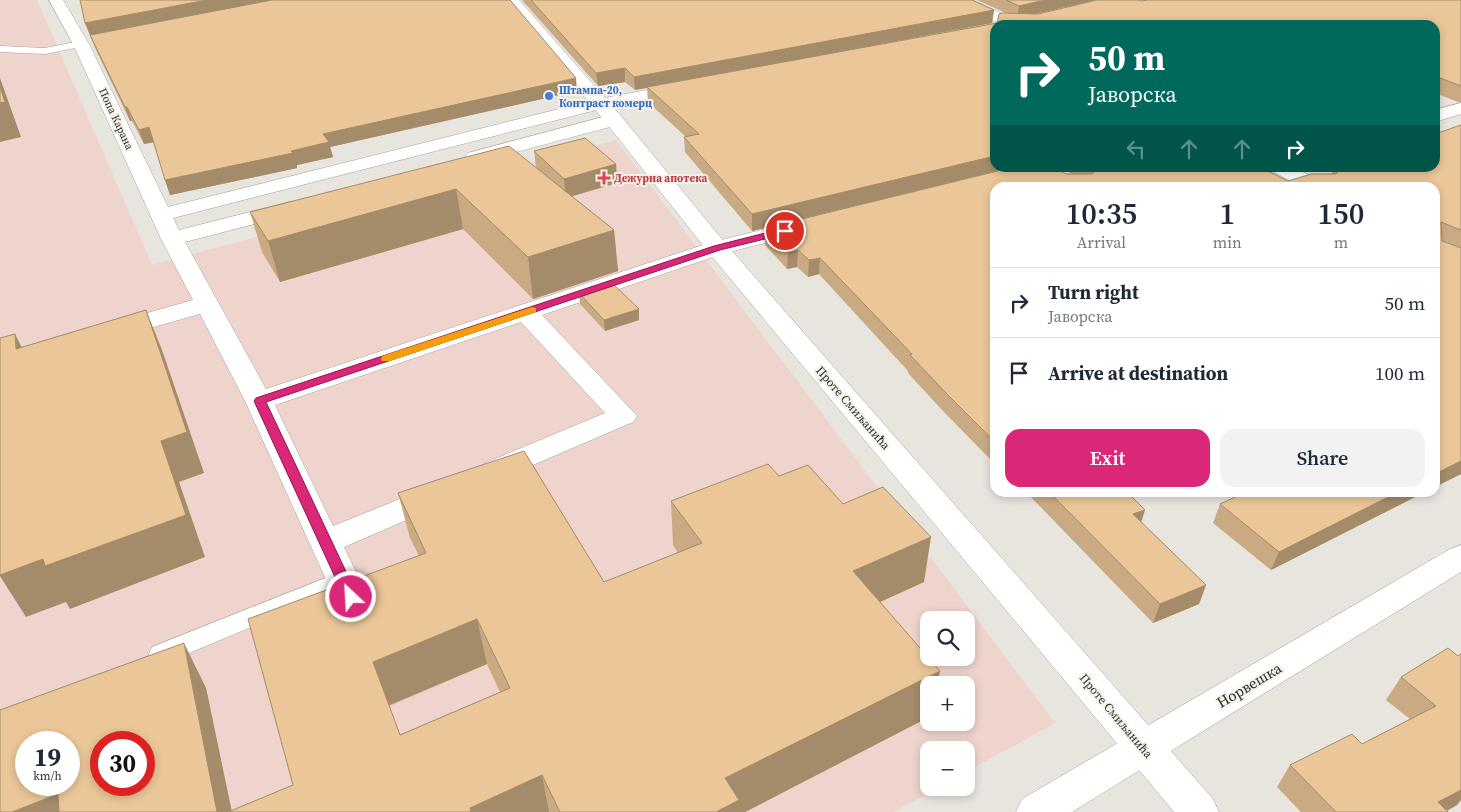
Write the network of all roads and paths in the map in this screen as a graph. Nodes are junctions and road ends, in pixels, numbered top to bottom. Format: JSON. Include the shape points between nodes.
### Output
{"nodes":[{"id":1,"x":56,"y":0,"type":"edge"},
{"id":2,"x":511,"y":0,"type":"edge"},
{"id":3,"x":960,"y":0,"type":"edge"},
{"id":4,"x":1009,"y":20,"type":"edge"},
{"id":5,"x":89,"y":43,"type":"junction"},
{"id":6,"x":0,"y":49,"type":"edge"},
{"id":7,"x":696,"y":86,"type":"edge"},
{"id":8,"x":599,"y":104,"type":"junction"},
{"id":9,"x":1461,"y":108,"type":"edge"},
{"id":10,"x":1440,"y":114,"type":"edge"},
{"id":11,"x":614,"y":120,"type":"junction"},
{"id":12,"x":456,"y":162,"type":"edge"},
{"id":13,"x":1289,"y":172,"type":"edge"},
{"id":14,"x":1308,"y":182,"type":"edge"},
{"id":15,"x":304,"y":203,"type":"edge"},
{"id":16,"x":161,"y":215,"type":"junction"},
{"id":17,"x":824,"y":221,"type":"edge"},
{"id":18,"x":172,"y":239,"type":"junction"},
{"id":19,"x":717,"y":248,"type":"junction"},
{"id":20,"x":207,"y":304,"type":"junction"},
{"id":21,"x":526,"y":312,"type":"junction"},
{"id":22,"x":94,"y":335,"type":"edge"},
{"id":23,"x":260,"y":401,"type":"junction"},
{"id":24,"x":326,"y":542,"type":"junction"},
{"id":25,"x":1461,"y":557,"type":"edge"},
{"id":26,"x":347,"y":588,"type":"joint"},
{"id":27,"x":144,"y":661,"type":"edge"},
{"id":28,"x":1144,"y":748,"type":"junction"},
{"id":29,"x":1036,"y":812,"type":"edge"},
{"id":30,"x":1199,"y":812,"type":"edge"}],
"edges":[{"from":1,"to":5,"type":"street","name":"Попа Карана"},
{"from":2,"to":8,"type":"street","name":"Проте Смиљанића"},
{"from":3,"to":4,"type":"street"},
{"from":5,"to":6,"type":"lane","via":[[44,51]]},
{"from":5,"to":16,"type":"street","name":"Попа Карана"},
{"from":7,"to":8,"type":"street"},
{"from":8,"to":11,"type":"street","name":"Проте Смиљанића"},
{"from":8,"to":16,"type":"street"},
{"from":9,"to":10,"type":"street"},
{"from":11,"to":12,"type":"street"},
{"from":11,"to":19,"type":"street","name":"Проте Смиљанића"},
{"from":13,"to":14,"type":"street"},
{"from":15,"to":18,"type":"street"},
{"from":16,"to":18,"type":"street","name":"Попа Карана"},
{"from":17,"to":19,"type":"street"},
{"from":18,"to":20,"type":"street","name":"Попа Карана"},
{"from":19,"to":21,"type":"street"},
{"from":19,"to":28,"type":"street","name":"Проте Смиљанића"},
{"from":20,"to":22,"type":"street"},
{"from":20,"to":23,"type":"street","name":"Попа Карана"},
{"from":21,"to":23,"type":"street"},
{"from":21,"to":24,"type":"street","via":[[624,416]]},
{"from":23,"to":24,"type":"street","name":"Попа Карана"},
{"from":24,"to":26,"type":"street","name":"Попа Карана"},
{"from":25,"to":28,"type":"street","name":"Норвешка"},
{"from":26,"to":27,"type":"lane"},
{"from":28,"to":29,"type":"street","name":"Норвешка"},
{"from":28,"to":30,"type":"street","name":"Проте Смиљанића"}]}
